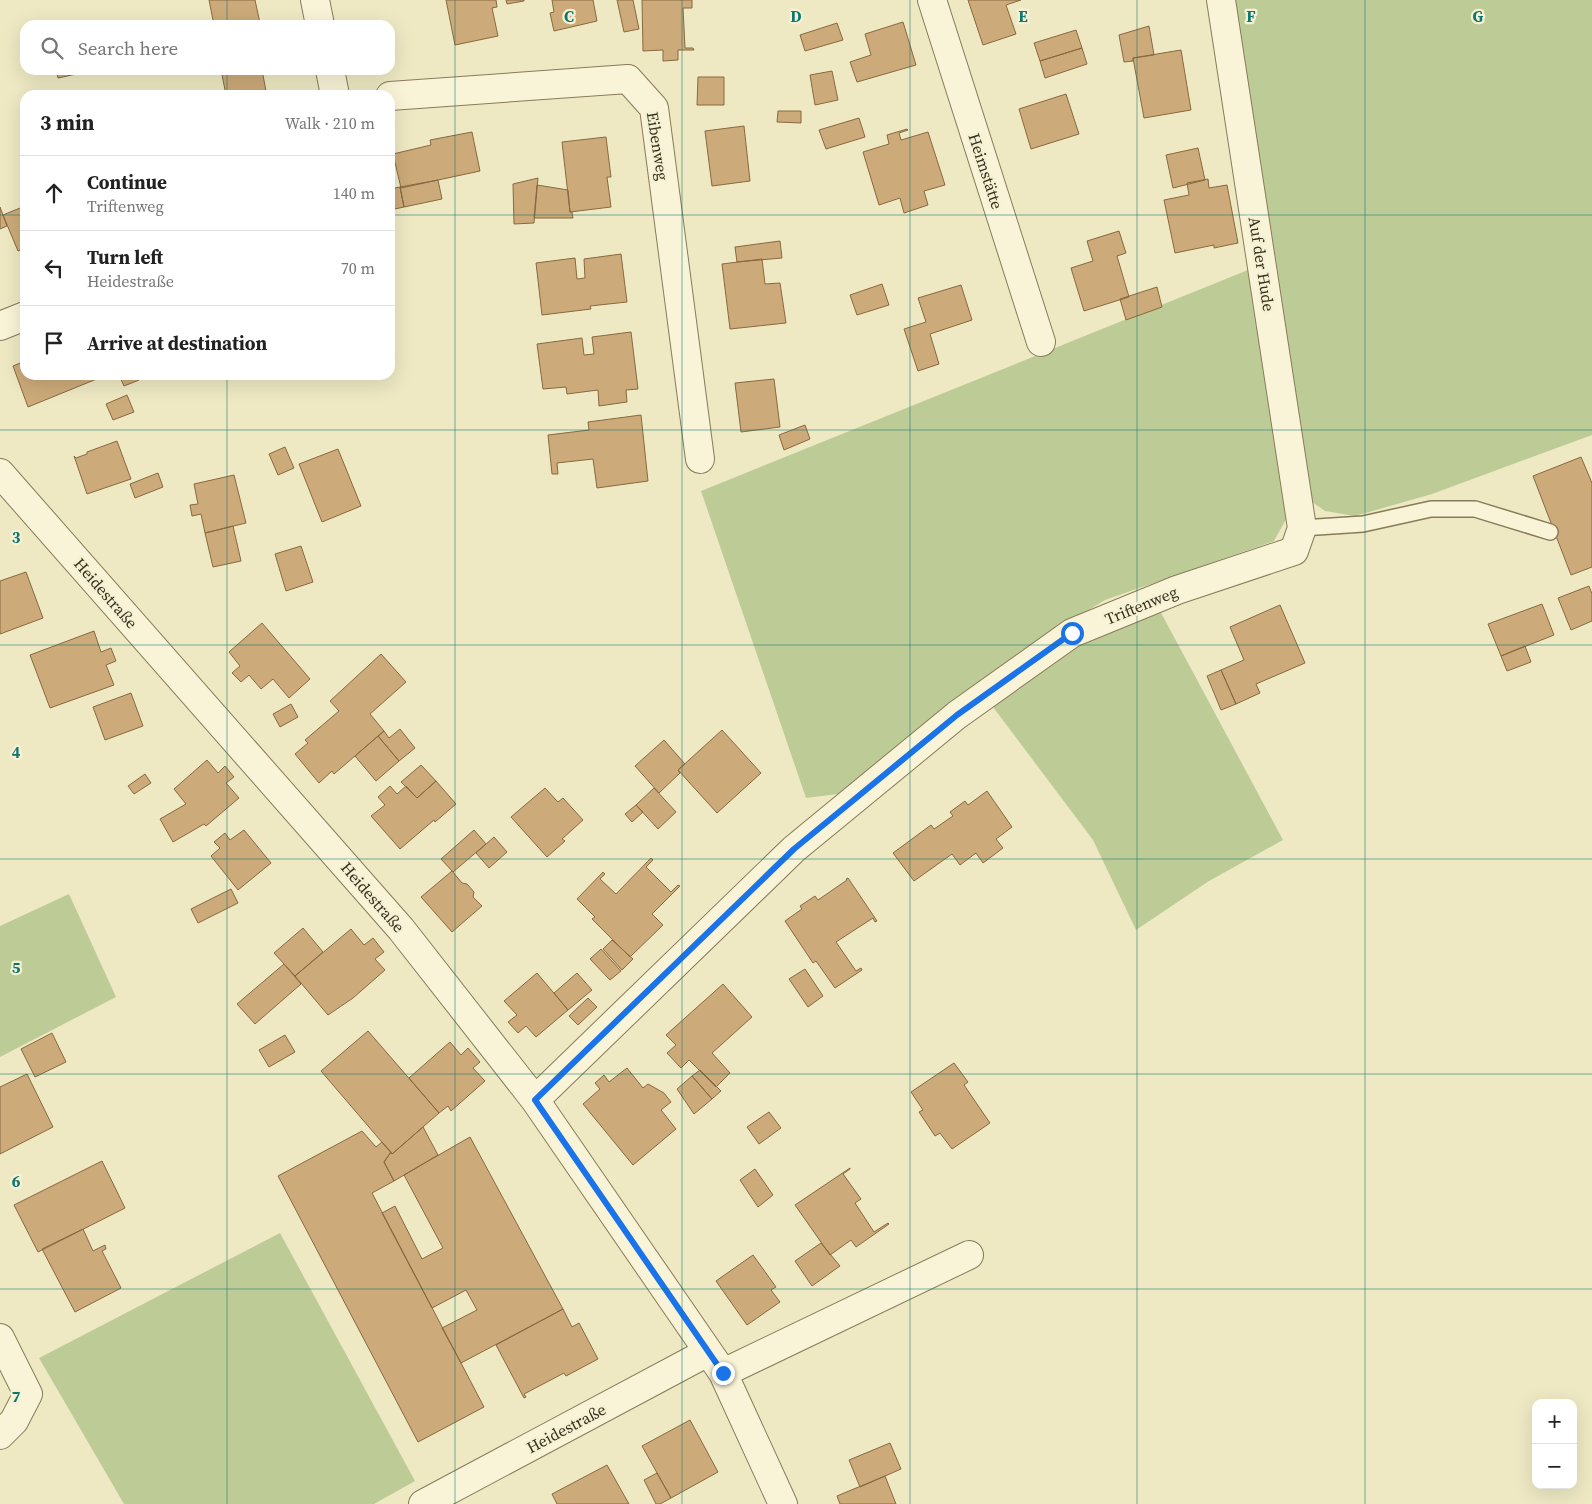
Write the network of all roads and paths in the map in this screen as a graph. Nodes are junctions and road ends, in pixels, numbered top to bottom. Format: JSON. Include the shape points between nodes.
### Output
{"nodes":[{"id":1,"x":315,"y":0,"type":"edge"},
{"id":2,"x":932,"y":0,"type":"edge"},
{"id":3,"x":1222,"y":0,"type":"edge"},
{"id":4,"x":319,"y":20,"type":"edge"},
{"id":5,"x":331,"y":75,"type":"edge"},
{"id":6,"x":334,"y":90,"type":"edge"},
{"id":7,"x":395,"y":96,"type":"edge"},
{"id":8,"x":20,"y":318,"type":"edge"},
{"id":9,"x":0,"y":326,"type":"edge"},
{"id":10,"x":1041,"y":342,"type":"dead end"},
{"id":11,"x":700,"y":459,"type":"dead end"},
{"id":12,"x":0,"y":473,"type":"edge"},
{"id":13,"x":1302,"y":528,"type":"junction"},
{"id":14,"x":1550,"y":532,"type":"dead end"},
{"id":15,"x":535,"y":1100,"type":"junction"},
{"id":16,"x":969,"y":1255,"type":"dead end"},
{"id":17,"x":0,"y":1338,"type":"edge"},
{"id":18,"x":716,"y":1363,"type":"junction"},
{"id":19,"x":0,"y":1435,"type":"edge"},
{"id":20,"x":423,"y":1504,"type":"edge"},
{"id":21,"x":783,"y":1504,"type":"edge"}],
"edges":[{"from":1,"to":4,"type":"street"},
{"from":2,"to":10,"type":"street","name":"Heimstätte"},
{"from":3,"to":13,"type":"street","name":"Auf der Hude"},
{"from":5,"to":6,"type":"street"},
{"from":7,"to":11,"type":"street","name":"Eibenweg","via":[[628,79],[654,108]]},
{"from":8,"to":9,"type":"street"},
{"from":12,"to":15,"type":"street","name":"Heidestraße","via":[[402,929]]},
{"from":13,"to":14,"type":"lane","via":[[1363,524],[1432,509],[1474,509]]},
{"from":13,"to":15,"type":"street","name":"Triftenweg","via":[[1294,551],[1177,590],[1072,633],[957,715],[794,849]]},
{"from":15,"to":18,"type":"street","name":"Heidestraße"},
{"from":16,"to":18,"type":"street","name":"Heidestraße"},
{"from":17,"to":19,"type":"street","via":[[28,1394],[14,1421]]},
{"from":18,"to":20,"type":"street","name":"Heidestraße"},
{"from":18,"to":21,"type":"street","name":"Heidestraße"}]}
